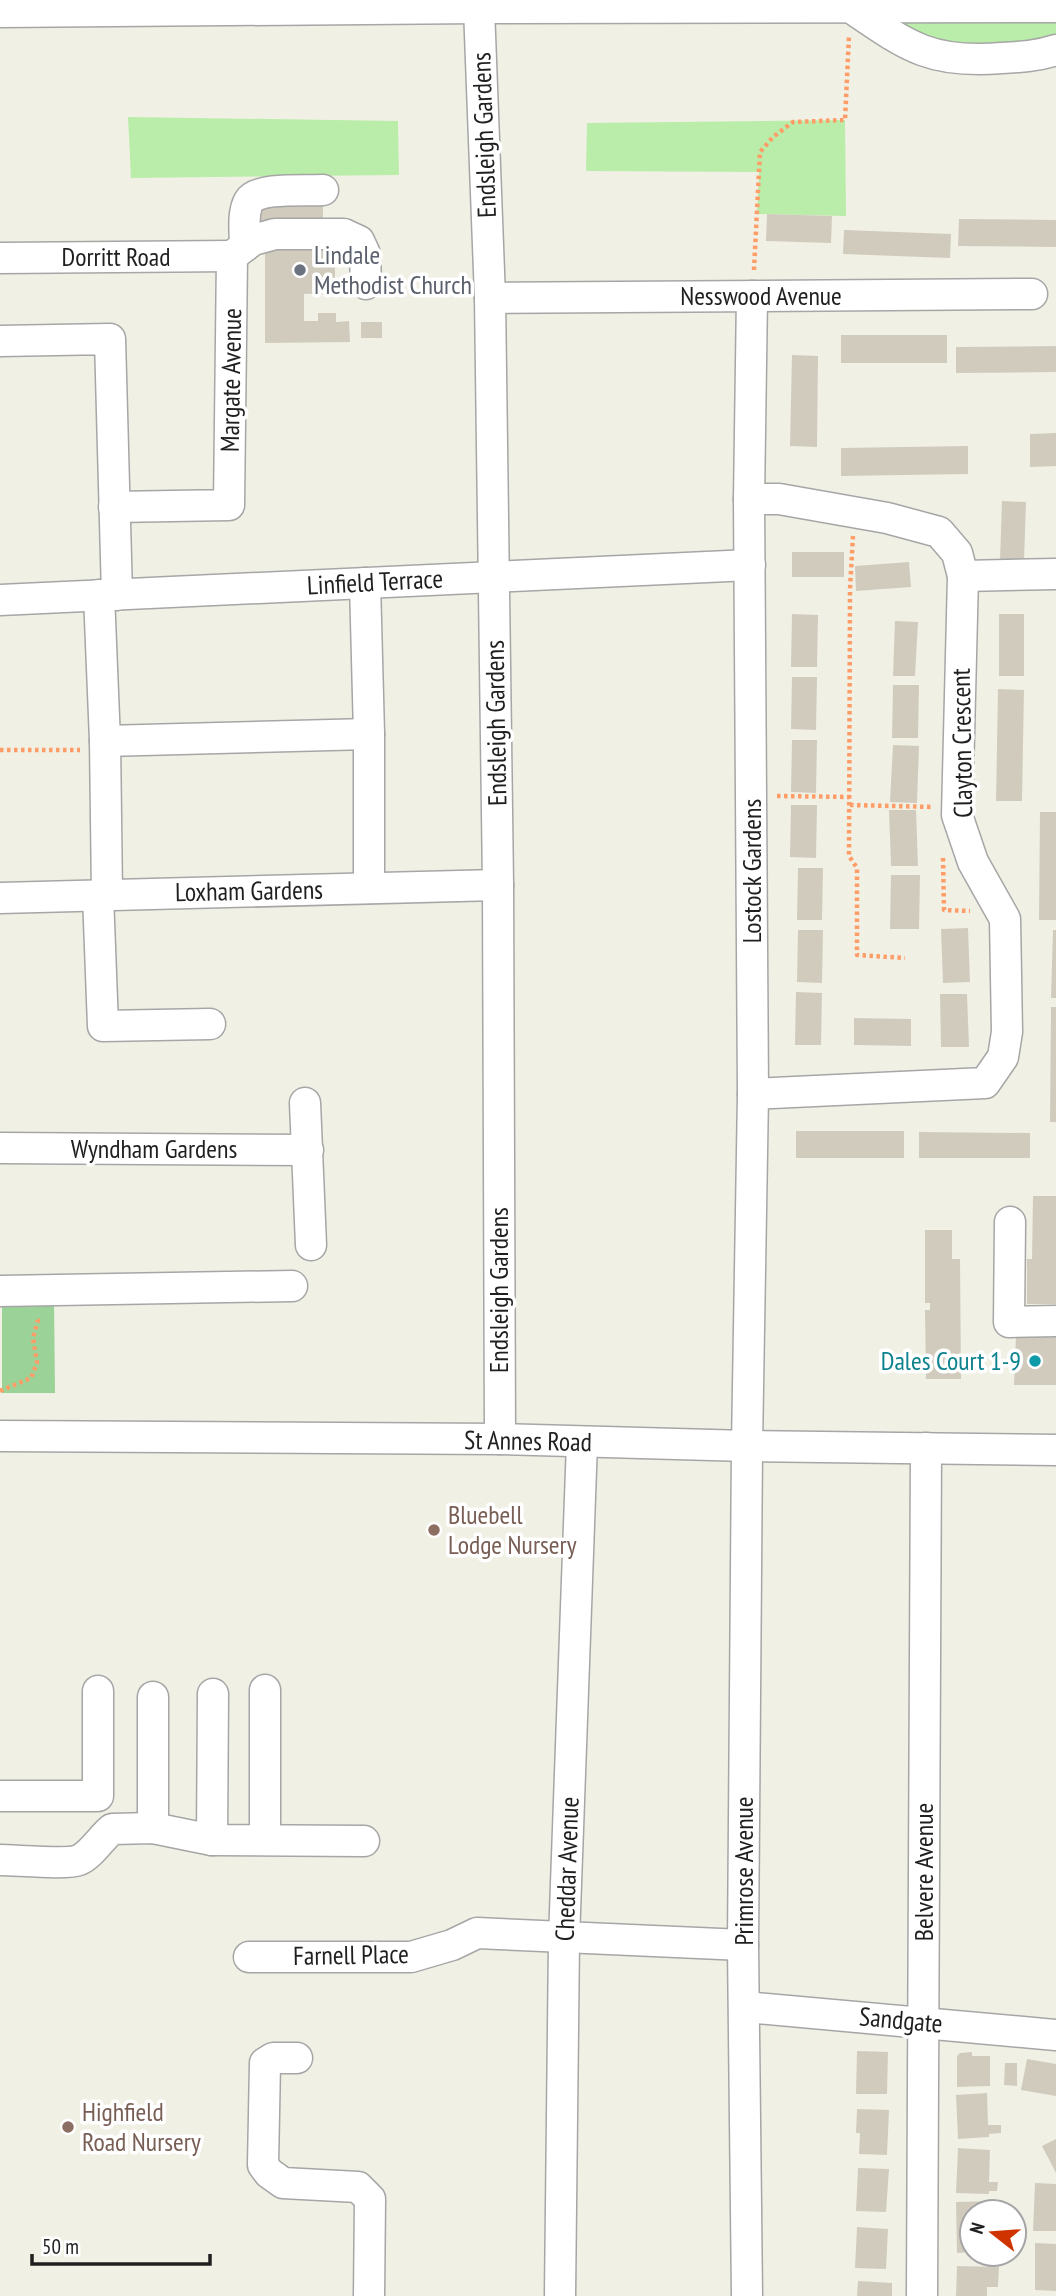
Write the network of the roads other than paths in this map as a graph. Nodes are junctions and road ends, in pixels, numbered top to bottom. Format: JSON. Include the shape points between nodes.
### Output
{"nodes":[{"id":1,"x":540,"y":4,"type":"edge"},
{"id":2,"x":781,"y":4,"type":"edge"},
{"id":3,"x":856,"y":4,"type":"edge"},
{"id":4,"x":174,"y":6,"type":"edge"},
{"id":5,"x":1056,"y":7,"type":"edge"},
{"id":6,"x":479,"y":8,"type":"junction"},
{"id":7,"x":0,"y":12,"type":"edge"},
{"id":8,"x":1056,"y":50,"type":"edge"},
{"id":9,"x":323,"y":190,"type":"dead end"},
{"id":10,"x":239,"y":251,"type":"junction"},
{"id":11,"x":0,"y":258,"type":"edge"},
{"id":12,"x":366,"y":284,"type":"dead end"},
{"id":13,"x":1031,"y":294,"type":"dead end"},
{"id":14,"x":752,"y":296,"type":"junction"},
{"id":15,"x":490,"y":298,"type":"junction"},
{"id":16,"x":0,"y":341,"type":"edge"},
{"id":17,"x":749,"y":499,"type":"junction"},
{"id":18,"x":114,"y":507,"type":"junction"},
{"id":19,"x":750,"y":565,"type":"junction"},
{"id":20,"x":1056,"y":574,"type":"edge"},
{"id":21,"x":963,"y":576,"type":"junction"},
{"id":22,"x":494,"y":577,"type":"junction"},
{"id":23,"x":365,"y":583,"type":"junction"},
{"id":24,"x":108,"y":595,"type":"junction"},
{"id":25,"x":0,"y":600,"type":"edge"},
{"id":26,"x":369,"y":734,"type":"junction"},
{"id":27,"x":105,"y":745,"type":"junction"},
{"id":28,"x":498,"y":885,"type":"junction"},
{"id":29,"x":369,"y":888,"type":"junction"},
{"id":30,"x":102,"y":895,"type":"junction"},
{"id":31,"x":0,"y":898,"type":"edge"},
{"id":32,"x":210,"y":1024,"type":"dead end"},
{"id":33,"x":753,"y":1094,"type":"junction"},
{"id":34,"x":305,"y":1103,"type":"dead end"},
{"id":35,"x":0,"y":1148,"type":"edge"},
{"id":36,"x":308,"y":1150,"type":"junction"},
{"id":37,"x":1010,"y":1222,"type":"dead end"},
{"id":38,"x":311,"y":1245,"type":"dead end"},
{"id":39,"x":292,"y":1286,"type":"dead end"},
{"id":40,"x":0,"y":1291,"type":"edge"},
{"id":41,"x":1056,"y":1321,"type":"edge"},
{"id":42,"x":0,"y":1437,"type":"edge"},
{"id":43,"x":500,"y":1439,"type":"junction"},
{"id":44,"x":582,"y":1442,"type":"junction"},
{"id":45,"x":747,"y":1446,"type":"junction"},
{"id":46,"x":926,"y":1448,"type":"junction"},
{"id":47,"x":1056,"y":1450,"type":"edge"},
{"id":48,"x":265,"y":1690,"type":"dead end"},
{"id":49,"x":98,"y":1691,"type":"dead end"},
{"id":50,"x":213,"y":1694,"type":"dead end"},
{"id":51,"x":153,"y":1697,"type":"dead end"},
{"id":52,"x":0,"y":1796,"type":"edge"},
{"id":53,"x":153,"y":1828,"type":"junction"},
{"id":54,"x":265,"y":1839,"type":"junction"},
{"id":55,"x":212,"y":1840,"type":"junction"},
{"id":56,"x":364,"y":1841,"type":"dead end"},
{"id":57,"x":0,"y":1860,"type":"edge"},
{"id":58,"x":564,"y":1939,"type":"junction"},
{"id":59,"x":743,"y":1945,"type":"junction"},
{"id":60,"x":249,"y":1957,"type":"dead end"},
{"id":61,"x":745,"y":2007,"type":"junction"},
{"id":62,"x":923,"y":2022,"type":"junction"},
{"id":63,"x":1056,"y":2035,"type":"edge"},
{"id":64,"x":297,"y":2058,"type":"dead end"},
{"id":65,"x":369,"y":2296,"type":"edge"},
{"id":66,"x":560,"y":2296,"type":"edge"},
{"id":67,"x":747,"y":2296,"type":"edge"},
{"id":68,"x":922,"y":2296,"type":"edge"}],
"edges":[{"from":1,"to":2,"type":"street"},
{"from":1,"to":6,"type":"street"},
{"from":2,"to":3,"type":"street"},
{"from":3,"to":5,"type":"street"},
{"from":3,"to":8,"type":"street","via":[[908,45],[940,57],[985,60]]},
{"from":4,"to":6,"type":"street"},
{"from":4,"to":7,"type":"street"},
{"from":6,"to":15,"type":"street","name":"Endsleigh Gardens"},
{"from":9,"to":10,"type":"street","name":"Margate Avenue","via":[[259,192],[249,199]]},
{"from":10,"to":11,"type":"street","name":"Dorritt Road"},
{"from":10,"to":12,"type":"street","name":"Dorritt Road","via":[[253,240],[275,234],[344,234],[359,241],[365,254]]},
{"from":10,"to":18,"type":"street","name":"Margate Avenue","via":[[229,505]]},
{"from":13,"to":14,"type":"street","name":"Nesswood Avenue"},
{"from":14,"to":15,"type":"street","name":"Nesswood Avenue"},
{"from":14,"to":17,"type":"street","name":"Lostock Gardens"},
{"from":15,"to":22,"type":"street","name":"Endsleigh Gardens"},
{"from":16,"to":18,"type":"street","via":[[110,339]]},
{"from":17,"to":19,"type":"street","name":"Lostock Gardens"},
{"from":17,"to":21,"type":"street","name":"Clayton Crescent","via":[[779,499],[939,532],[957,553]]},
{"from":18,"to":24,"type":"street"},
{"from":19,"to":22,"type":"street","name":"Linfield Terrace"},
{"from":19,"to":33,"type":"street","name":"Lostock Gardens"},
{"from":20,"to":21,"type":"street"},
{"from":21,"to":33,"type":"street","name":"Clayton Crescent","via":[[957,808],[973,862],[1005,919],[1007,1032],[1003,1057],[985,1083]]},
{"from":22,"to":23,"type":"street","name":"Linfield Terrace"},
{"from":22,"to":28,"type":"street","name":"Endsleigh Gardens"},
{"from":23,"to":24,"type":"street","name":"Linfield Terrace"},
{"from":23,"to":26,"type":"street"},
{"from":24,"to":25,"type":"street","name":"Linfield Terrace"},
{"from":24,"to":27,"type":"street"},
{"from":26,"to":27,"type":"street"},
{"from":26,"to":29,"type":"street"},
{"from":27,"to":30,"type":"street"},
{"from":28,"to":29,"type":"street","name":"Loxham Gardens"},
{"from":28,"to":43,"type":"street","name":"Endsleigh Gardens"},
{"from":29,"to":30,"type":"street","name":"Loxham Gardens"},
{"from":30,"to":31,"type":"street","name":"Loxham Gardens"},
{"from":30,"to":32,"type":"street","via":[[103,1026]]},
{"from":33,"to":45,"type":"street","name":"Lostock Gardens"},
{"from":34,"to":36,"type":"street"},
{"from":35,"to":36,"type":"street","name":"Wyndham Gardens"},
{"from":36,"to":38,"type":"street"},
{"from":37,"to":41,"type":"street","via":[[1009,1322]]},
{"from":39,"to":40,"type":"street"},
{"from":42,"to":43,"type":"street","name":"St Annes Road"},
{"from":43,"to":44,"type":"street","name":"St Annes Road"},
{"from":44,"to":45,"type":"street","name":"St Annes Road"},
{"from":44,"to":58,"type":"street","name":"Cheddar Avenue"},
{"from":45,"to":46,"type":"street","name":"St Annes Road"},
{"from":45,"to":59,"type":"street","name":"Primrose Avenue"},
{"from":46,"to":47,"type":"street","name":"St Annes Road"},
{"from":46,"to":62,"type":"street","name":"Belvere Avenue"},
{"from":48,"to":54,"type":"street"},
{"from":49,"to":52,"type":"street","via":[[98,1796]]},
{"from":50,"to":55,"type":"street"},
{"from":51,"to":53,"type":"street"},
{"from":53,"to":55,"type":"street"},
{"from":53,"to":57,"type":"street","via":[[112,1829],[78,1861]]},
{"from":54,"to":55,"type":"street"},
{"from":54,"to":56,"type":"street"},
{"from":58,"to":59,"type":"street","name":"Farnell Place"},
{"from":58,"to":60,"type":"street","name":"Farnell Place","via":[[477,1933],[411,1957]]},
{"from":58,"to":66,"type":"street","name":"Cheddar Avenue"},
{"from":59,"to":61,"type":"street","name":"Primrose Avenue"},
{"from":61,"to":62,"type":"street","name":"Sandgate"},
{"from":61,"to":67,"type":"street","name":"Primrose Avenue"},
{"from":62,"to":63,"type":"street","name":"Sandgate"},
{"from":62,"to":68,"type":"street","name":"Belvere Avenue"},
{"from":64,"to":65,"type":"street","via":[[273,2058],[265,2063],[263,2165],[284,2183],[358,2187],[370,2199]]}]}
